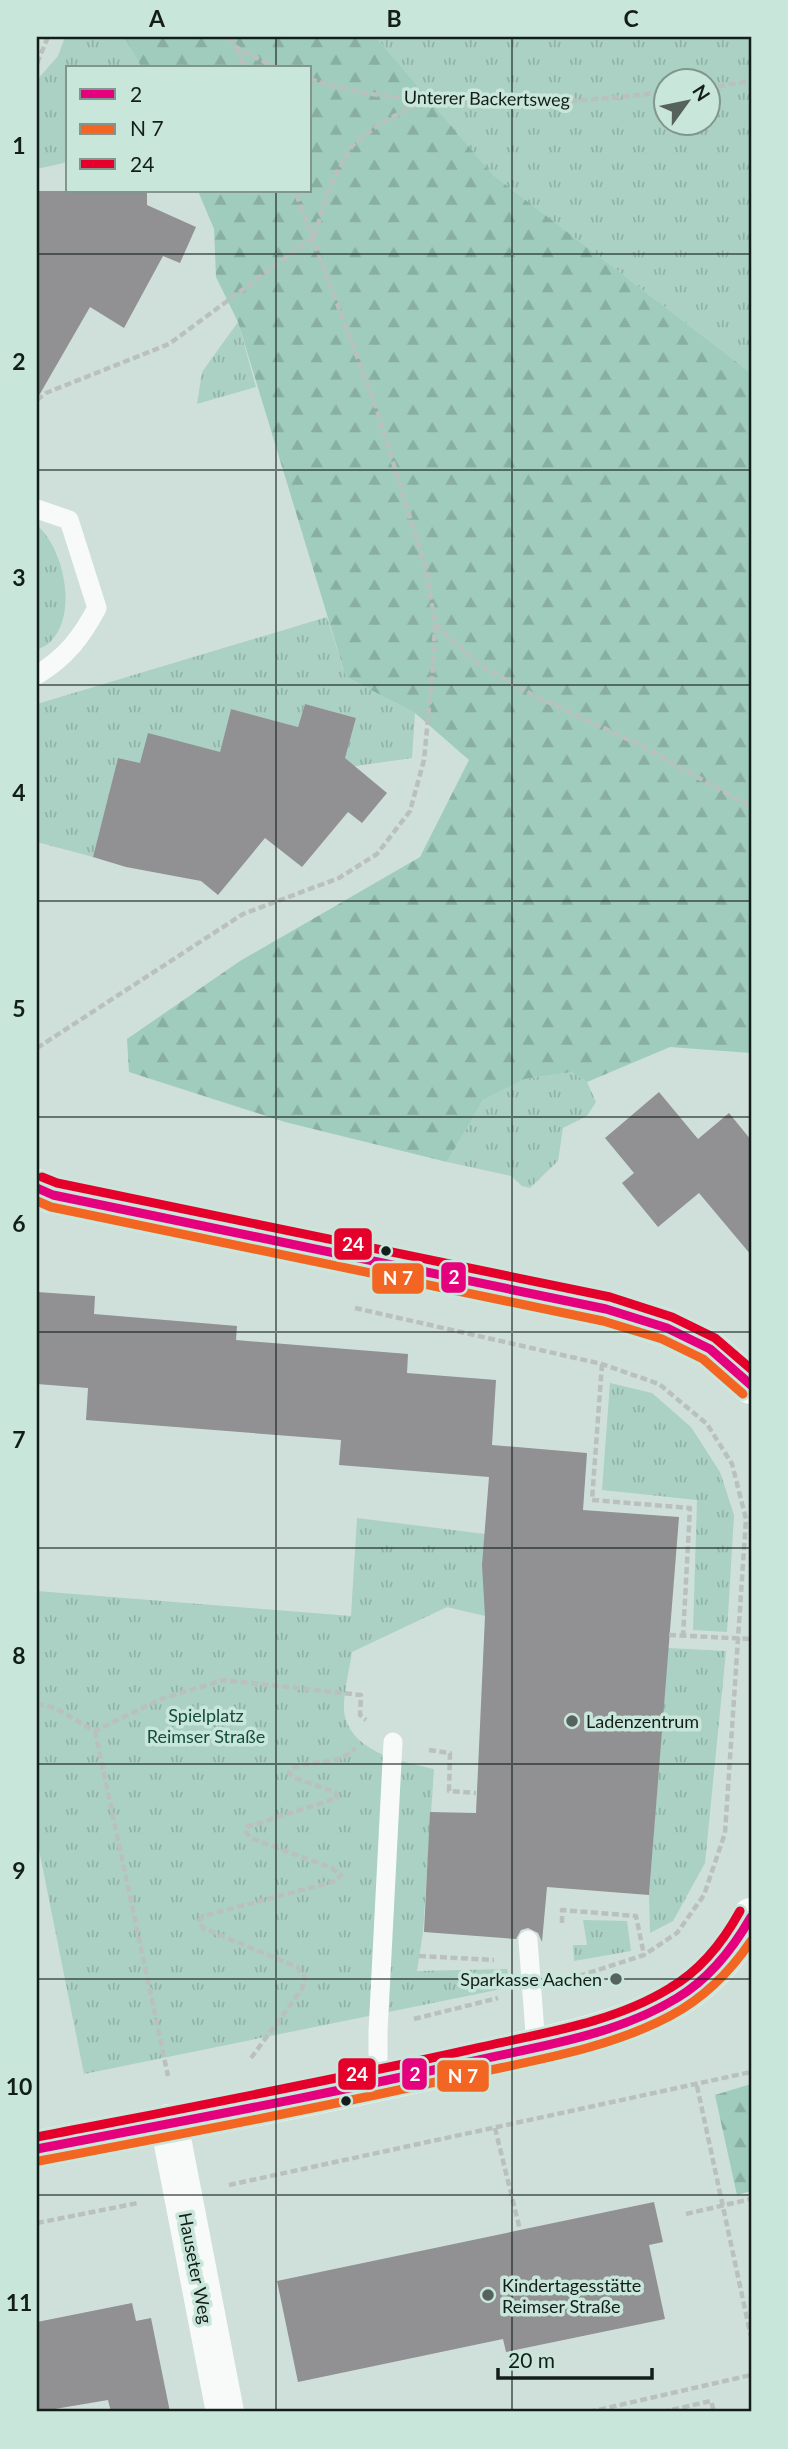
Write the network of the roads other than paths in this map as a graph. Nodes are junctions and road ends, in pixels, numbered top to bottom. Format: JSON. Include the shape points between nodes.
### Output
{"nodes":[{"id":1,"x":37,"y":509,"type":"edge"},
{"id":2,"x":37,"y":675,"type":"edge"},
{"id":3,"x":37,"y":1188,"type":"edge"},
{"id":4,"x":751,"y":1385,"type":"edge"},
{"id":5,"x":393,"y":1742,"type":"road end"},
{"id":6,"x":751,"y":1917,"type":"edge"},
{"id":7,"x":528,"y":1940,"type":"dead end"},
{"id":8,"x":536,"y":2046,"type":"junction"},
{"id":9,"x":378,"y":2083,"type":"junction"},
{"id":10,"x":169,"y":2123,"type":"junction"},
{"id":11,"x":37,"y":2149,"type":"edge"},
{"id":12,"x":225,"y":2412,"type":"edge"}],
"edges":[{"from":1,"to":2,"type":"lane","via":[[69,520],[97,608],[82,637],[62,659]]},
{"from":3,"to":4,"type":"street","via":[[66,1198],[606,1309],[667,1328],[710,1349]]},
{"from":5,"to":9,"type":"lane"},
{"from":6,"to":8,"type":"street","via":[[736,1946],[663,2007]]},
{"from":7,"to":8,"type":"lane"},
{"from":8,"to":9,"type":"street"},
{"from":9,"to":10,"type":"street"},
{"from":10,"to":11,"type":"street"},
{"from":10,"to":12,"type":"street","name":"Hauseter Weg"}]}
